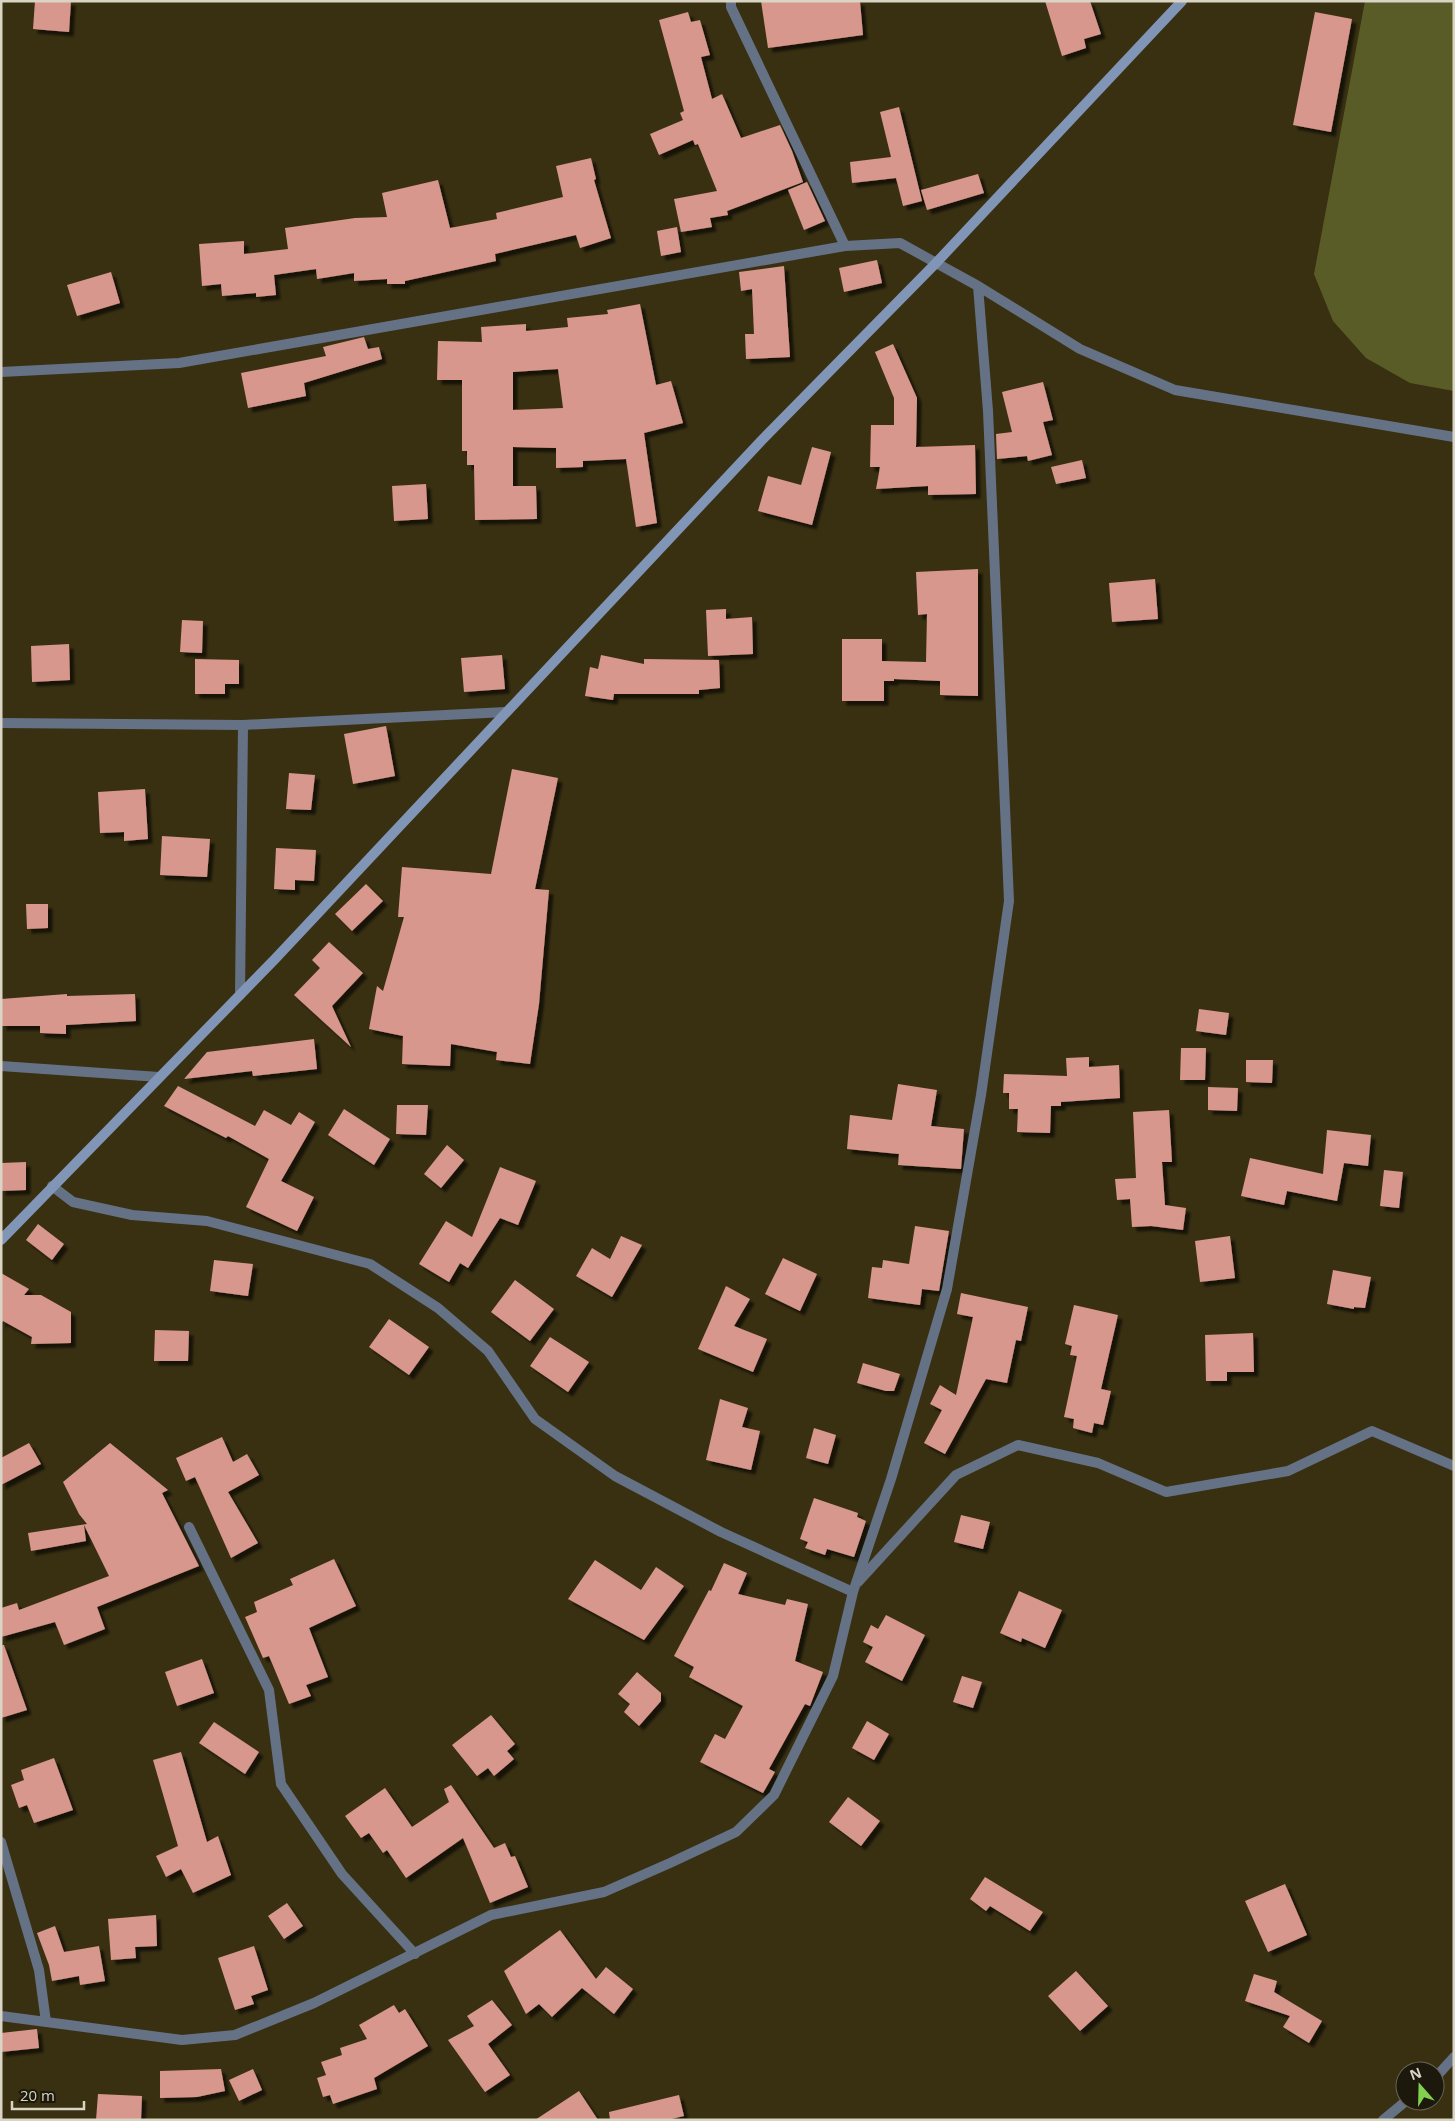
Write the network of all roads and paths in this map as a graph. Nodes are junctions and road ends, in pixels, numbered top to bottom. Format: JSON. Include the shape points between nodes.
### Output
{"nodes":[{"id":1,"x":731,"y":1,"type":"edge"},
{"id":2,"x":1182,"y":1,"type":"edge"},
{"id":3,"x":845,"y":246,"type":"junction"},
{"id":4,"x":936,"y":263,"type":"junction"},
{"id":5,"x":978,"y":286,"type":"junction"},
{"id":6,"x":1,"y":372,"type":"edge"},
{"id":7,"x":1454,"y":437,"type":"edge"},
{"id":8,"x":506,"y":712,"type":"junction"},
{"id":9,"x":1,"y":723,"type":"edge"},
{"id":10,"x":243,"y":725,"type":"junction"},
{"id":11,"x":240,"y":995,"type":"junction"},
{"id":12,"x":1,"y":1066,"type":"edge"},
{"id":13,"x":159,"y":1077,"type":"junction"},
{"id":14,"x":52,"y":1186,"type":"junction"},
{"id":15,"x":1,"y":1240,"type":"edge"},
{"id":16,"x":1454,"y":1466,"type":"edge"},
{"id":17,"x":189,"y":1527,"type":"dead end"},
{"id":18,"x":855,"y":1588,"type":"junction"},
{"id":19,"x":1,"y":1842,"type":"edge"},
{"id":20,"x":415,"y":1954,"type":"junction"},
{"id":21,"x":1,"y":2016,"type":"edge"},
{"id":22,"x":46,"y":2022,"type":"junction"},
{"id":23,"x":1454,"y":2057,"type":"edge"},
{"id":24,"x":1445,"y":2067,"type":"edge"},
{"id":25,"x":1395,"y":2110,"type":"edge"},
{"id":26,"x":1382,"y":2120,"type":"edge"}],
"edges":[{"from":1,"to":3,"type":"street","via":[[731,7]]},
{"from":2,"to":4,"type":"main road"},
{"from":3,"to":4,"type":"street","via":[[900,243]]},
{"from":3,"to":6,"type":"street","via":[[179,363]]},
{"from":4,"to":5,"type":"street"},
{"from":4,"to":8,"type":"main road","via":[[762,440]]},
{"from":5,"to":7,"type":"street","via":[[1080,349],[1175,390]]},
{"from":5,"to":18,"type":"street","via":[[988,411],[1010,901],[947,1289]]},
{"from":8,"to":10,"type":"street"},
{"from":8,"to":11,"type":"main road"},
{"from":9,"to":10,"type":"street"},
{"from":10,"to":11,"type":"street"},
{"from":11,"to":13,"type":"main road"},
{"from":12,"to":13,"type":"street"},
{"from":13,"to":14,"type":"main road"},
{"from":14,"to":15,"type":"main road"},
{"from":14,"to":18,"type":"street","via":[[73,1202],[132,1215],[207,1221],[370,1264],[438,1308],[488,1351],[535,1419],[615,1476],[721,1532]]},
{"from":16,"to":18,"type":"street","via":[[1372,1431],[1288,1472],[1166,1492],[1098,1463],[1018,1445],[956,1475]]},
{"from":17,"to":20,"type":"street","via":[[269,1690],[281,1784],[342,1874]]},
{"from":18,"to":20,"type":"street","via":[[833,1676],[825,1693],[774,1795],[736,1832],[604,1892],[491,1915]]},
{"from":19,"to":22,"type":"street","via":[[39,1970]]},
{"from":20,"to":22,"type":"street","via":[[235,2035],[182,2040]]},
{"from":21,"to":22,"type":"street"},
{"from":23,"to":24,"type":"street"},
{"from":25,"to":26,"type":"street"}]}
